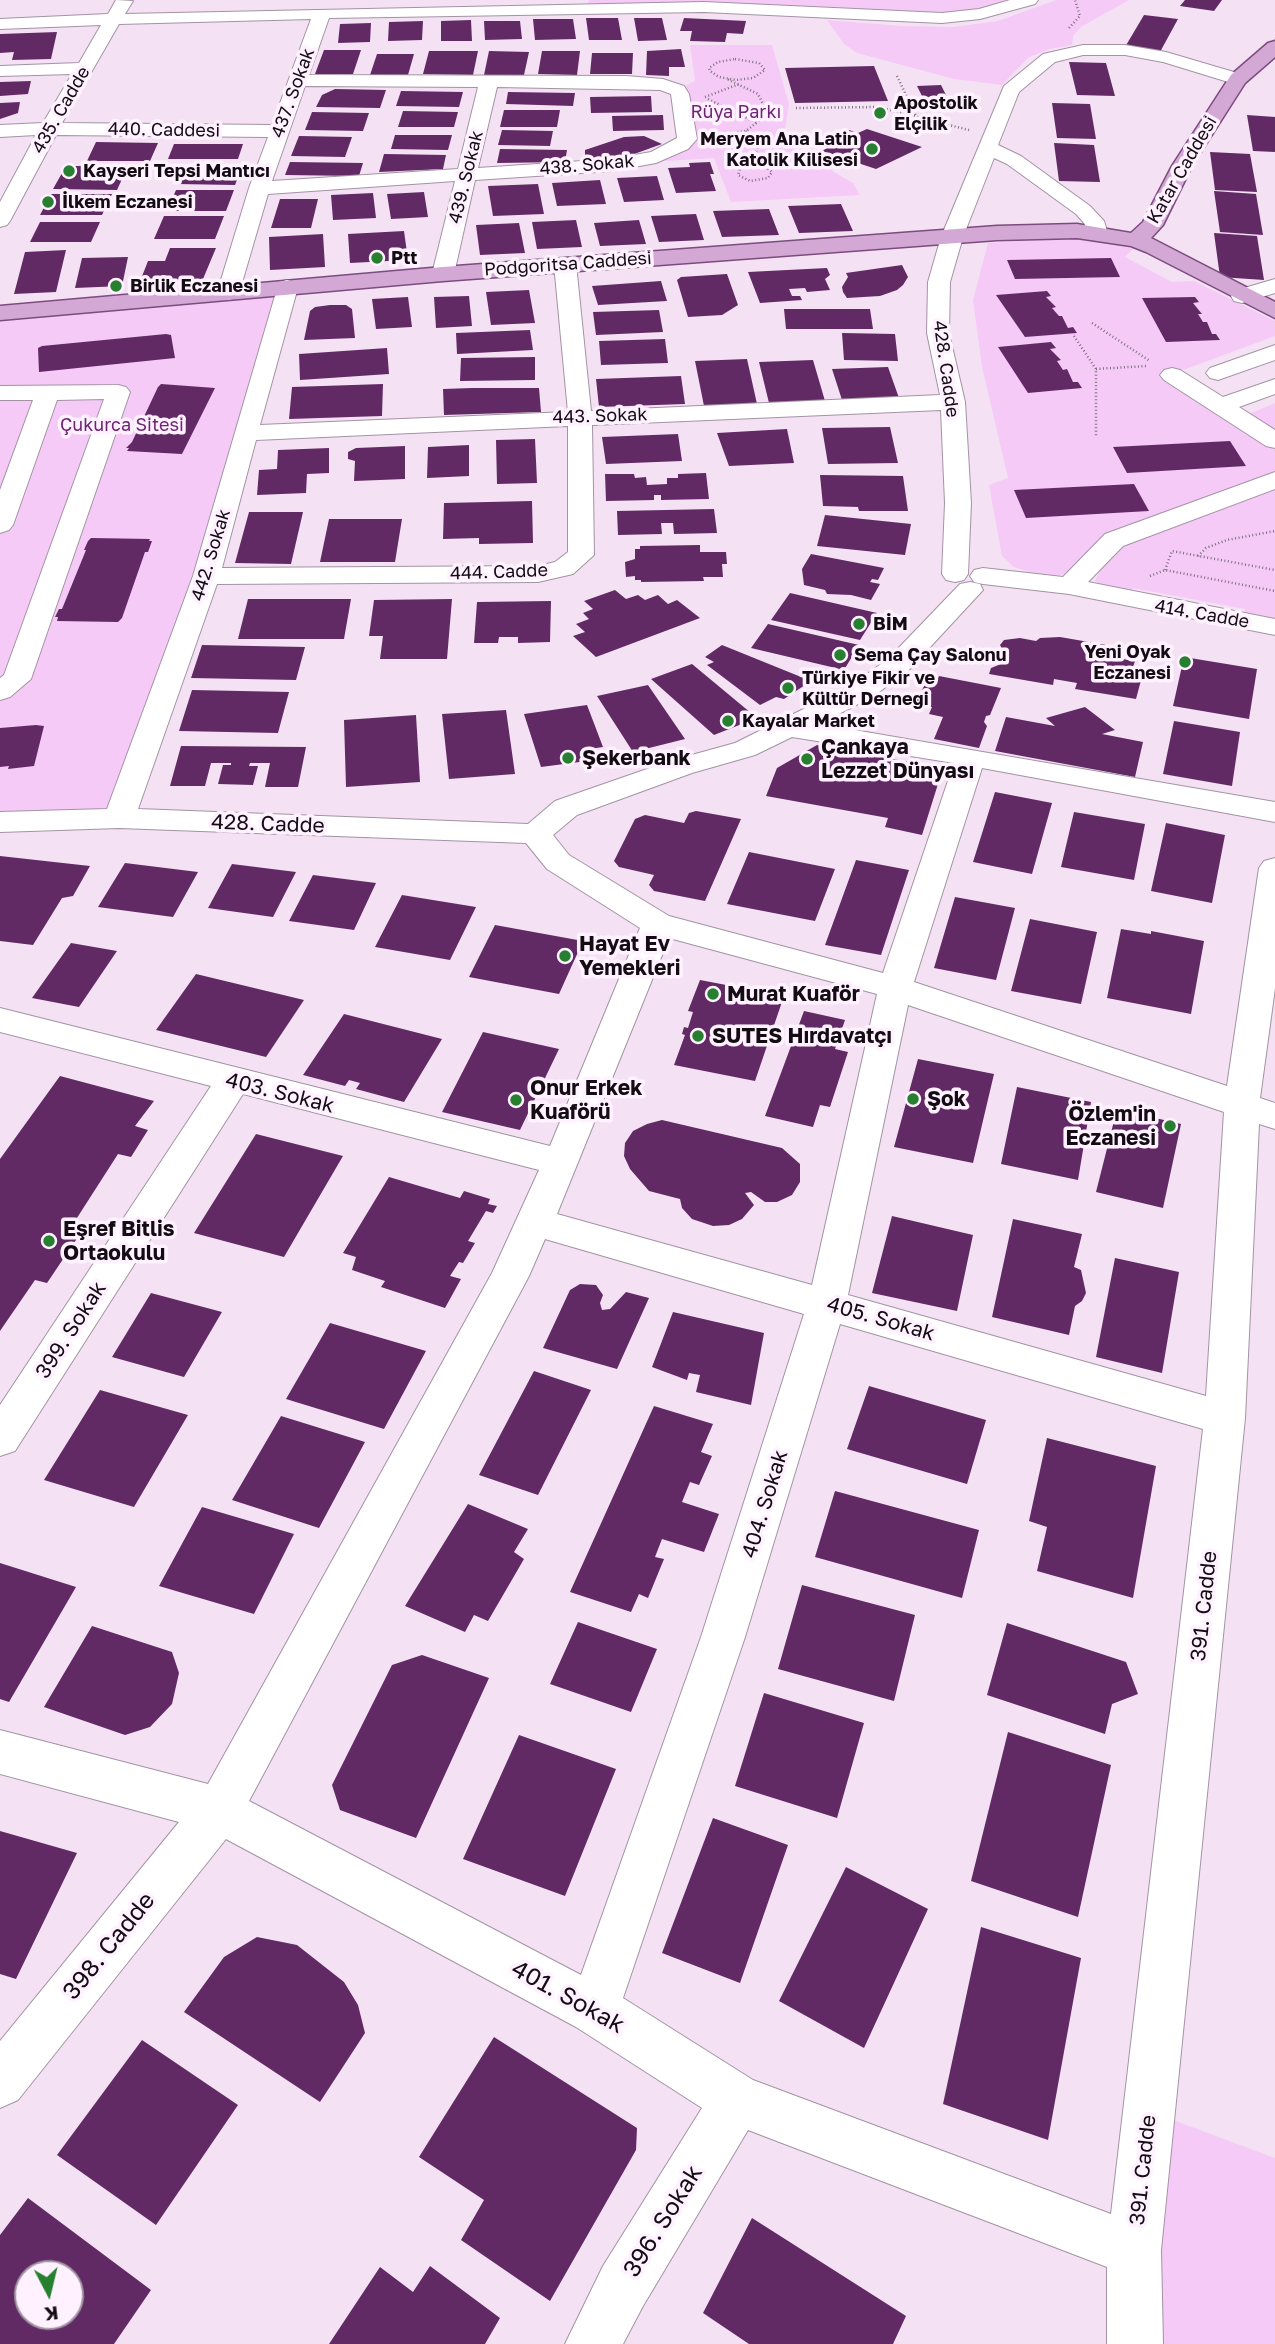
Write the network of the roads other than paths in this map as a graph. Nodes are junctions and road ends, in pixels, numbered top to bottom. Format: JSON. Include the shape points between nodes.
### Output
{"nodes":[{"id":1,"x":125,"y":0,"type":"edge"},
{"id":2,"x":150,"y":0,"type":"edge"},
{"id":3,"x":1029,"y":0,"type":"edge"},
{"id":4,"x":322,"y":13,"type":"junction"},
{"id":5,"x":215,"y":16,"type":"junction"},
{"id":6,"x":114,"y":18,"type":"junction"},
{"id":7,"x":0,"y":24,"type":"edge"},
{"id":8,"x":1275,"y":47,"type":"edge"},
{"id":9,"x":84,"y":68,"type":"junction"},
{"id":10,"x":0,"y":71,"type":"edge"},
{"id":11,"x":1238,"y":79,"type":"junction"},
{"id":12,"x":297,"y":80,"type":"junction"},
{"id":13,"x":489,"y":81,"type":"junction"},
{"id":14,"x":49,"y":129,"type":"junction"},
{"id":15,"x":0,"y":131,"type":"edge"},
{"id":16,"x":279,"y":131,"type":"junction"},
{"id":17,"x":991,"y":142,"type":"junction"},
{"id":18,"x":467,"y":175,"type":"junction"},
{"id":19,"x":259,"y":188,"type":"junction"},
{"id":20,"x":0,"y":220,"type":"edge"},
{"id":21,"x":1098,"y":234,"type":"junction"},
{"id":22,"x":953,"y":237,"type":"junction"},
{"id":23,"x":1136,"y":240,"type":"junction"},
{"id":24,"x":565,"y":264,"type":"junction"},
{"id":25,"x":443,"y":274,"type":"junction"},
{"id":26,"x":1275,"y":286,"type":"edge"},
{"id":27,"x":287,"y":287,"type":"junction"},
{"id":28,"x":228,"y":292,"type":"junction"},
{"id":29,"x":1242,"y":296,"type":"junction"},
{"id":30,"x":1275,"y":311,"type":"edge"},
{"id":31,"x":0,"y":313,"type":"edge"},
{"id":32,"x":1275,"y":352,"type":"edge"},
{"id":33,"x":1172,"y":374,"type":"dead end"},
{"id":34,"x":1264,"y":390,"type":"edge"},
{"id":35,"x":0,"y":393,"type":"edge"},
{"id":36,"x":47,"y":393,"type":"junction"},
{"id":37,"x":953,"y":402,"type":"junction"},
{"id":38,"x":1221,"y":406,"type":"junction"},
{"id":39,"x":580,"y":417,"type":"junction"},
{"id":40,"x":248,"y":433,"type":"junction"},
{"id":41,"x":1275,"y":441,"type":"edge"},
{"id":42,"x":1275,"y":480,"type":"edge"},
{"id":43,"x":0,"y":524,"type":"edge"},
{"id":44,"x":205,"y":576,"type":"junction"},
{"id":45,"x":968,"y":581,"type":"junction"},
{"id":46,"x":1069,"y":586,"type":"junction"},
{"id":47,"x":1129,"y":600,"type":"junction"},
{"id":48,"x":1275,"y":627,"type":"edge"},
{"id":49,"x":0,"y":691,"type":"edge"},
{"id":50,"x":791,"y":728,"type":"junction"},
{"id":51,"x":971,"y":757,"type":"junction"},
{"id":52,"x":1275,"y":812,"type":"edge"},
{"id":53,"x":118,"y":818,"type":"junction"},
{"id":54,"x":0,"y":822,"type":"edge"},
{"id":55,"x":535,"y":834,"type":"junction"},
{"id":56,"x":1275,"y":868,"type":"edge"},
{"id":57,"x":658,"y":924,"type":"junction"},
{"id":58,"x":895,"y":988,"type":"junction"},
{"id":59,"x":0,"y":1020,"type":"edge"},
{"id":60,"x":233,"y":1081,"type":"junction"},
{"id":61,"x":1259,"y":1109,"type":"edge"},
{"id":62,"x":561,"y":1162,"type":"junction"},
{"id":63,"x":536,"y":1222,"type":"junction"},
{"id":64,"x":827,"y":1304,"type":"junction"},
{"id":65,"x":1225,"y":1418,"type":"junction"},
{"id":66,"x":0,"y":1439,"type":"edge"},
{"id":67,"x":0,"y":1752,"type":"edge"},
{"id":68,"x":219,"y":1810,"type":"junction"},
{"id":69,"x":594,"y":2009,"type":"junction"},
{"id":70,"x":0,"y":2082,"type":"edge"},
{"id":71,"x":737,"y":2100,"type":"junction"},
{"id":72,"x":1134,"y":2250,"type":"junction"},
{"id":73,"x":593,"y":2344,"type":"edge"},
{"id":74,"x":1135,"y":2344,"type":"edge"}],
"edges":[{"from":1,"to":6,"type":"street","name":"435. Cadde"},
{"from":2,"to":5,"type":"street"},
{"from":3,"to":4,"type":"street","via":[[980,14],[942,18],[742,7]]},
{"from":4,"to":5,"type":"street"},
{"from":4,"to":12,"type":"street","name":"437. Sokak"},
{"from":5,"to":6,"type":"street"},
{"from":6,"to":7,"type":"street"},
{"from":6,"to":9,"type":"street","name":"435. Cadde"},
{"from":8,"to":11,"type":"main road","name":"Katar Caddesi"},
{"from":9,"to":10,"type":"street"},
{"from":9,"to":14,"type":"street","name":"435. Cadde"},
{"from":11,"to":17,"type":"street","name":"428. Cadde","via":[[1125,50],[1063,53],[1049,58],[1011,90]]},
{"from":11,"to":23,"type":"main road","name":"Katar Caddesi","via":[[1182,166],[1152,225]]},
{"from":12,"to":13,"type":"street"},
{"from":12,"to":16,"type":"street","name":"437. Sokak"},
{"from":13,"to":18,"type":"street","name":"439. Sokak"},
{"from":13,"to":18,"type":"street","name":"438. Sokak","via":[[626,82],[671,87],[680,94],[687,139],[676,148],[631,163]]},
{"from":14,"to":15,"type":"street","name":"440. Caddesi"},
{"from":14,"to":16,"type":"street","name":"440. Caddesi"},
{"from":14,"to":20,"type":"street","name":"435. Cadde"},
{"from":16,"to":19,"type":"street","name":"437. Sokak"},
{"from":17,"to":21,"type":"street","via":[[1083,210]]},
{"from":17,"to":22,"type":"street","name":"428. Cadde"},
{"from":18,"to":19,"type":"street","name":"438. Sokak"},
{"from":18,"to":25,"type":"street","name":"439. Sokak"},
{"from":19,"to":28,"type":"street","name":"437. Sokak"},
{"from":21,"to":22,"type":"main road","name":"Podgoritsa Caddesi","via":[[1039,231]]},
{"from":21,"to":23,"type":"main road","name":"Podgoritsa Caddesi"},
{"from":22,"to":24,"type":"main road","name":"Podgoritsa Caddesi"},
{"from":22,"to":37,"type":"street","name":"428. Cadde","via":[[939,282],[938,332]]},
{"from":23,"to":29,"type":"main road","name":"Katar Caddesi"},
{"from":24,"to":25,"type":"main road","name":"Podgoritsa Caddesi"},
{"from":24,"to":39,"type":"street","name":"444. Cadde"},
{"from":25,"to":27,"type":"main road","name":"Podgoritsa Caddesi"},
{"from":26,"to":29,"type":"street"},
{"from":27,"to":28,"type":"main road","name":"Podgoritsa Caddesi"},
{"from":27,"to":40,"type":"street","name":"442. Sokak"},
{"from":28,"to":31,"type":"main road","name":"Podgoritsa Caddesi"},
{"from":29,"to":30,"type":"main road","name":"Katar Caddesi"},
{"from":32,"to":34,"type":"street","via":[[1218,373]]},
{"from":33,"to":38,"type":"street"},
{"from":34,"to":38,"type":"street"},
{"from":35,"to":36,"type":"street"},
{"from":36,"to":43,"type":"street"},
{"from":36,"to":49,"type":"street","via":[[118,392],[17,679]]},
{"from":37,"to":39,"type":"street","name":"443. Sokak"},
{"from":37,"to":45,"type":"street","name":"428. Cadde"},
{"from":38,"to":41,"type":"street"},
{"from":39,"to":40,"type":"street","name":"443. Sokak"},
{"from":39,"to":44,"type":"street","name":"444. Cadde","via":[[581,555],[564,568],[538,573]]},
{"from":40,"to":44,"type":"street","name":"442. Sokak"},
{"from":42,"to":46,"type":"street","via":[[1114,540]]},
{"from":44,"to":53,"type":"street","name":"442. Sokak"},
{"from":45,"to":46,"type":"street"},
{"from":45,"to":47,"type":"street"},
{"from":45,"to":50,"type":"street","via":[[898,664],[862,691]]},
{"from":46,"to":47,"type":"street"},
{"from":47,"to":48,"type":"street","name":"414. Cadde"},
{"from":50,"to":51,"type":"street"},
{"from":50,"to":55,"type":"street","via":[[745,749],[566,808]]},
{"from":51,"to":52,"type":"street"},
{"from":51,"to":58,"type":"street","name":"404. Sokak"},
{"from":53,"to":54,"type":"street","name":"428. Cadde"},
{"from":53,"to":55,"type":"street","name":"428. Cadde"},
{"from":55,"to":57,"type":"street","via":[[558,862]]},
{"from":56,"to":61,"type":"street","name":"391. Cadde"},
{"from":57,"to":58,"type":"street"},
{"from":57,"to":62,"type":"street","name":"398. Cadde"},
{"from":58,"to":61,"type":"street"},
{"from":58,"to":64,"type":"street","name":"404. Sokak"},
{"from":59,"to":60,"type":"street","name":"403. Sokak"},
{"from":60,"to":62,"type":"street","name":"403. Sokak"},
{"from":60,"to":66,"type":"street","name":"399. Sokak"},
{"from":61,"to":65,"type":"street","name":"391. Cadde"},
{"from":62,"to":63,"type":"street","name":"398. Cadde"},
{"from":63,"to":64,"type":"street","name":"405. Sokak"},
{"from":63,"to":68,"type":"street","name":"398. Cadde"},
{"from":64,"to":65,"type":"street","name":"405. Sokak"},
{"from":64,"to":69,"type":"street","name":"404. Sokak","via":[[723,1637]]},
{"from":65,"to":72,"type":"street","name":"391. Cadde"},
{"from":67,"to":68,"type":"street","name":"401. Sokak"},
{"from":68,"to":69,"type":"street","name":"401. Sokak"},
{"from":68,"to":70,"type":"street","name":"398. Cadde"},
{"from":69,"to":71,"type":"street","name":"401. Sokak"},
{"from":71,"to":72,"type":"street","name":"401. Sokak"},
{"from":71,"to":73,"type":"street","name":"396. Sokak","via":[[623,2286]]},
{"from":72,"to":74,"type":"street","name":"391. Cadde"}]}
